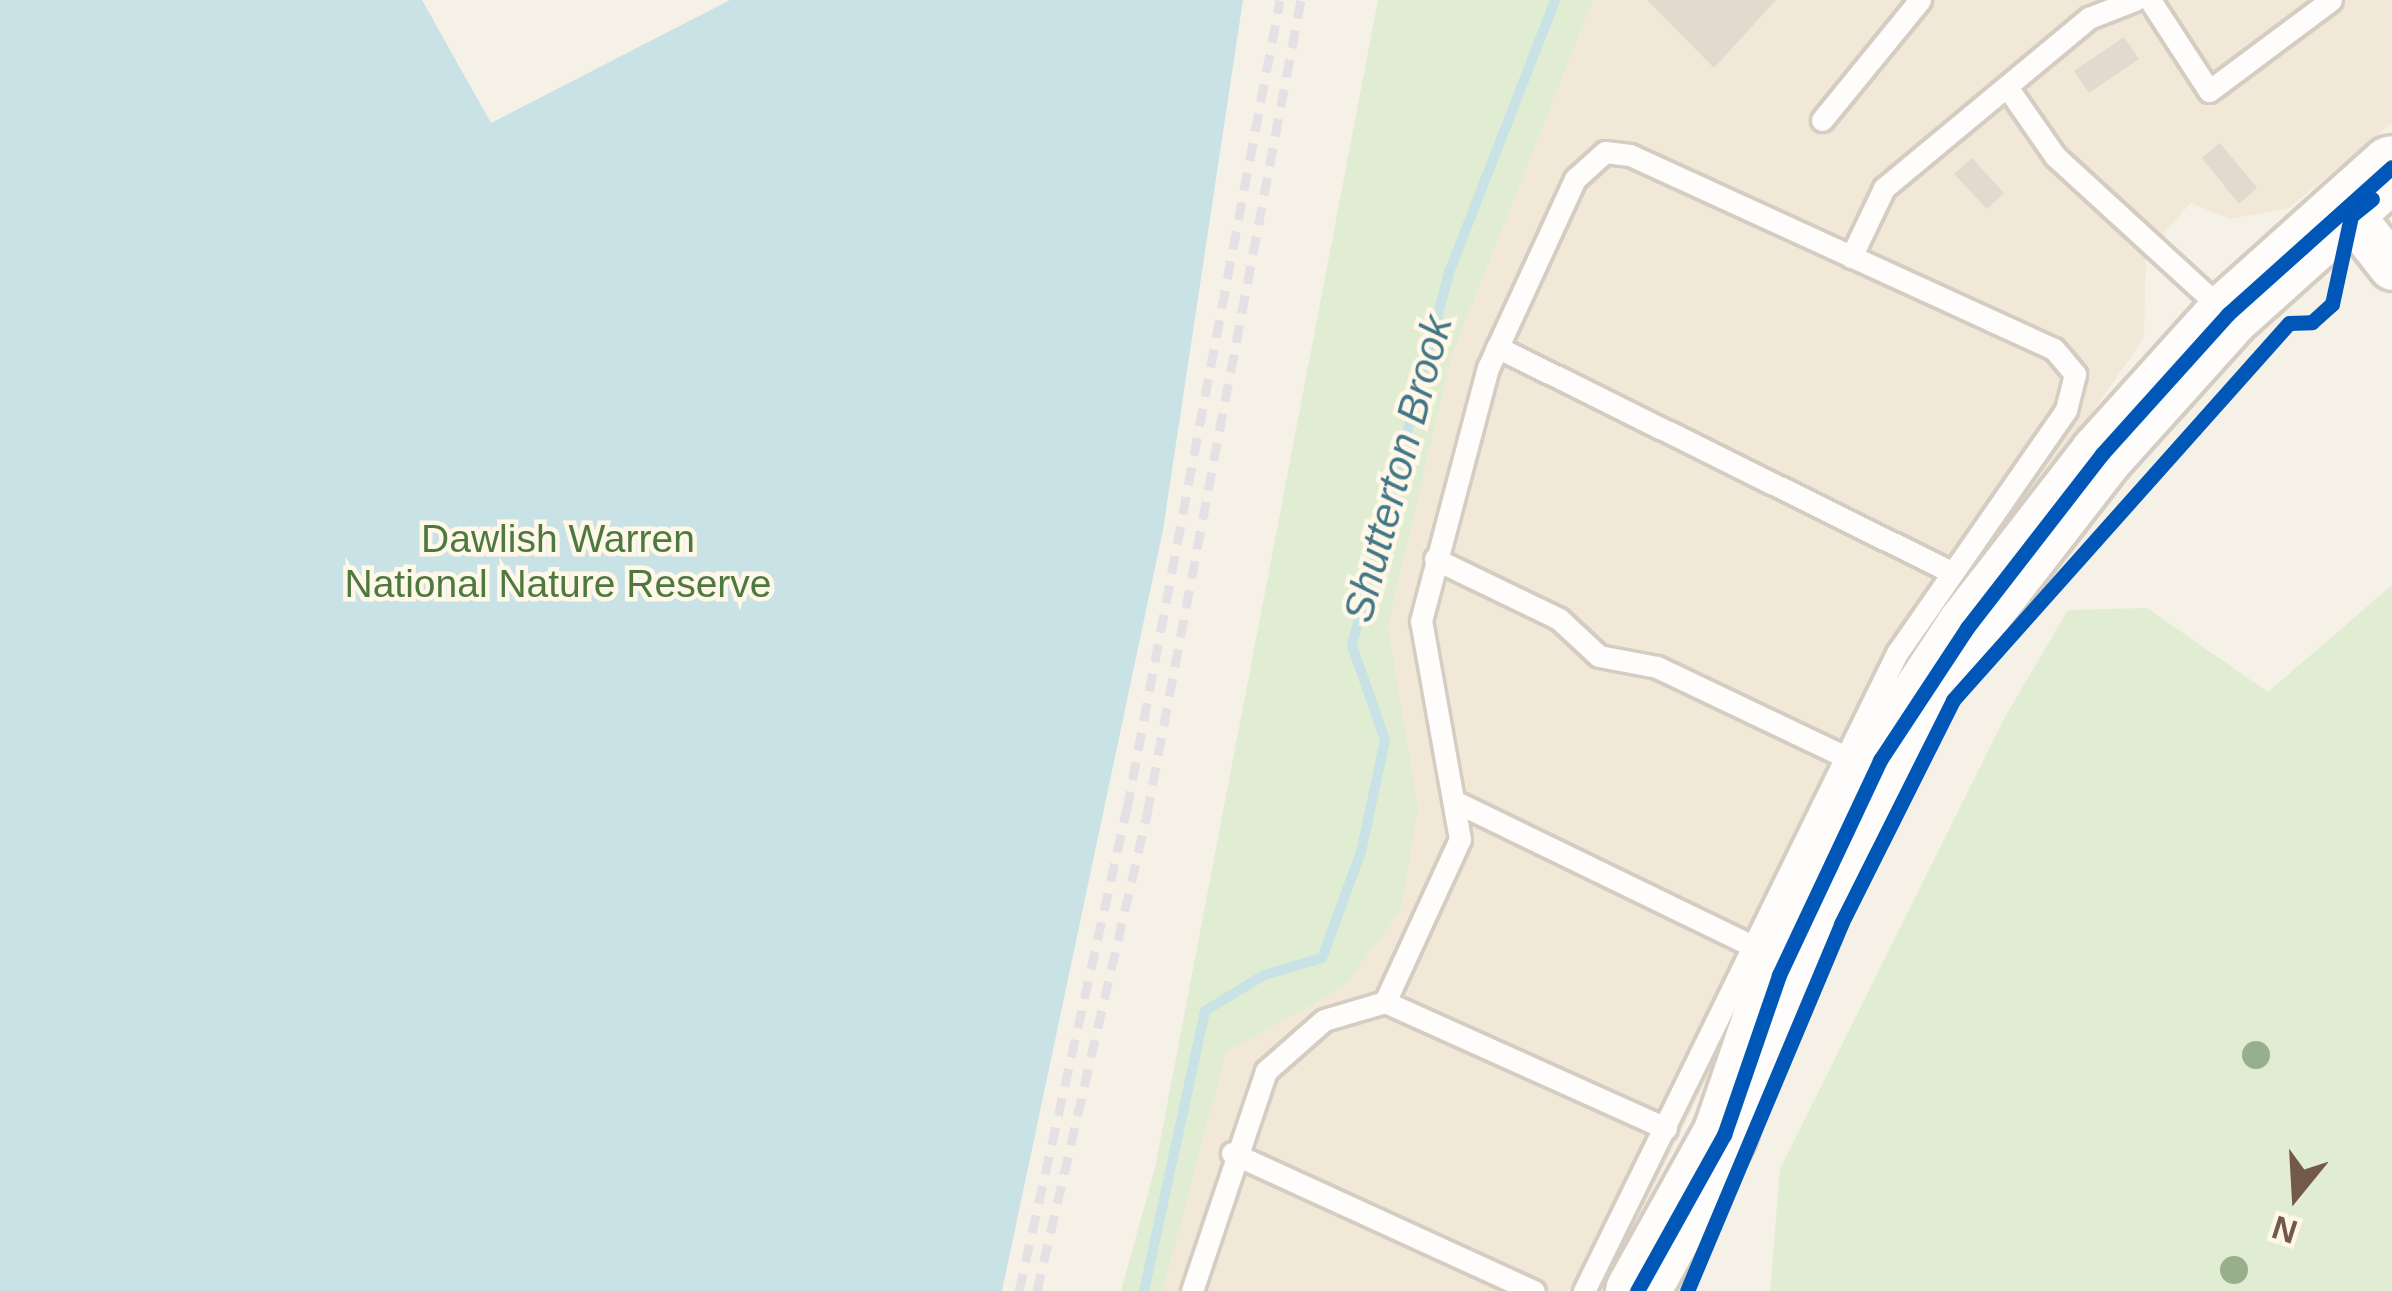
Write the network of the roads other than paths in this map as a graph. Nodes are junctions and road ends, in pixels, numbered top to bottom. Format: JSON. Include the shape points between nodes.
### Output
{"nodes":[{"id":1,"x":1920,"y":0,"type":"edge"},
{"id":2,"x":2135,"y":0,"type":"edge"},
{"id":3,"x":2150,"y":0,"type":"edge"},
{"id":4,"x":2331,"y":0,"type":"edge"},
{"id":5,"x":2007,"y":87,"type":"junction"},
{"id":6,"x":1822,"y":120,"type":"dead end"},
{"id":7,"x":2392,"y":167,"type":"edge"},
{"id":8,"x":2345,"y":207,"type":"junction"},
{"id":9,"x":1851,"y":256,"type":"junction"},
{"id":10,"x":2392,"y":267,"type":"edge"},
{"id":11,"x":2228,"y":314,"type":"junction"},
{"id":12,"x":1497,"y":347,"type":"junction"},
{"id":13,"x":1435,"y":559,"type":"junction"},
{"id":14,"x":1949,"y":572,"type":"junction"},
{"id":15,"x":1846,"y":757,"type":"junction"},
{"id":16,"x":1458,"y":802,"type":"junction"},
{"id":17,"x":1753,"y":946,"type":"junction"},
{"id":18,"x":1385,"y":1002,"type":"junction"},
{"id":19,"x":1666,"y":1128,"type":"junction"},
{"id":20,"x":1232,"y":1153,"type":"junction"},
{"id":21,"x":1192,"y":1291,"type":"edge"},
{"id":22,"x":1534,"y":1291,"type":"edge"},
{"id":23,"x":1584,"y":1291,"type":"edge"},
{"id":24,"x":1637,"y":1291,"type":"edge"}],
"edges":[{"from":1,"to":6,"type":"lane"},
{"from":2,"to":5,"type":"lane","via":[[2089,18]]},
{"from":3,"to":4,"type":"lane","via":[[2210,91]]},
{"from":5,"to":9,"type":"lane","via":[[1884,188]]},
{"from":5,"to":11,"type":"lane","via":[[2055,156]]},
{"from":7,"to":8,"type":"street"},
{"from":8,"to":10,"type":"street"},
{"from":8,"to":11,"type":"street"},
{"from":9,"to":12,"type":"lane","via":[[1605,152],[1575,179]]},
{"from":9,"to":14,"type":"lane","via":[[2054,349],[2075,374],[2066,410]]},
{"from":11,"to":24,"type":"street","via":[[2102,454],[1880,760],[1779,975],[1724,1135]]},
{"from":12,"to":13,"type":"lane"},
{"from":12,"to":14,"type":"lane"},
{"from":13,"to":15,"type":"lane","via":[[1559,619],[1599,656],[1657,667]]},
{"from":13,"to":16,"type":"lane","via":[[1421,645]]},
{"from":14,"to":15,"type":"lane"},
{"from":15,"to":17,"type":"lane"},
{"from":16,"to":17,"type":"lane"},
{"from":16,"to":18,"type":"lane","via":[[1460,839]]},
{"from":17,"to":19,"type":"lane"},
{"from":18,"to":19,"type":"lane"},
{"from":18,"to":20,"type":"lane","via":[[1295,1037],[1266,1071]]},
{"from":19,"to":23,"type":"lane"},
{"from":20,"to":21,"type":"lane"},
{"from":20,"to":22,"type":"lane"}]}
